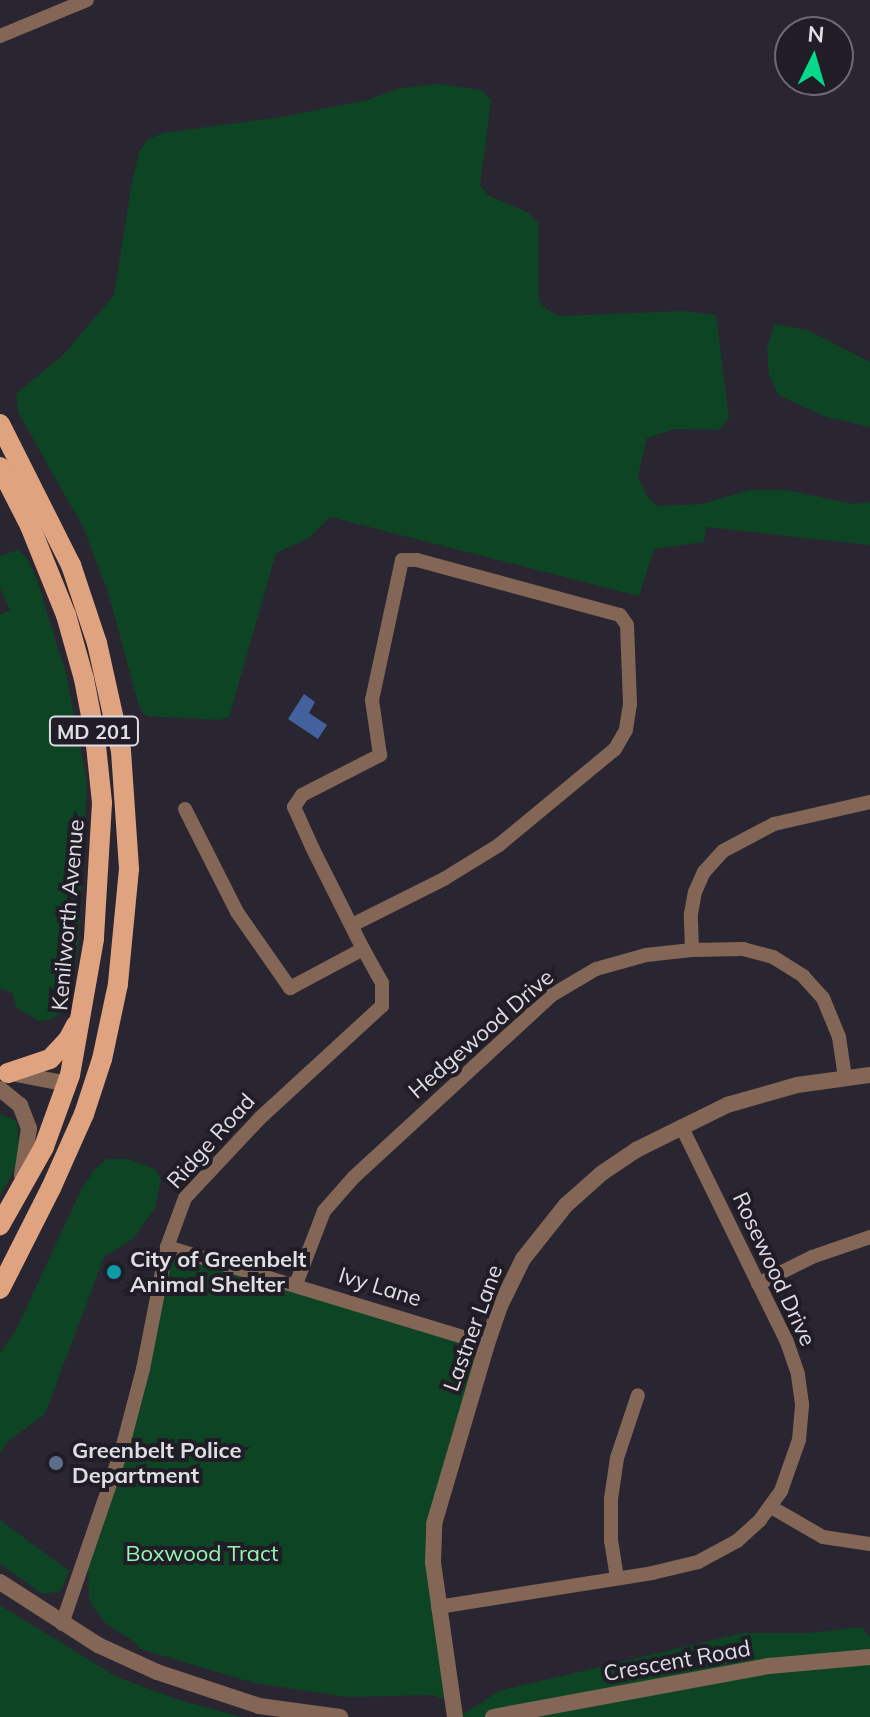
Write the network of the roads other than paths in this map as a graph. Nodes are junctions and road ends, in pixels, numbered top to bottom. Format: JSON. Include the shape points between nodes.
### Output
{"nodes":[{"id":1,"x":87,"y":0,"type":"edge"},
{"id":2,"x":0,"y":36,"type":"edge"},
{"id":3,"x":0,"y":425,"type":"edge"},
{"id":4,"x":0,"y":467,"type":"edge"},
{"id":5,"x":870,"y":802,"type":"edge"},
{"id":6,"x":185,"y":809,"type":"dead end"},
{"id":7,"x":352,"y":925,"type":"junction"},
{"id":8,"x":363,"y":949,"type":"junction"},
{"id":9,"x":692,"y":950,"type":"junction"},
{"id":10,"x":84,"y":1011,"type":"junction"},
{"id":11,"x":870,"y":1075,"type":"edge"},
{"id":12,"x":845,"y":1077,"type":"junction"},
{"id":13,"x":3,"y":1078,"type":"edge"},
{"id":14,"x":68,"y":1084,"type":"junction"},
{"id":15,"x":681,"y":1126,"type":"junction"},
{"id":16,"x":72,"y":1141,"type":"junction"},
{"id":17,"x":18,"y":1191,"type":"junction"},
{"id":18,"x":0,"y":1225,"type":"edge"},
{"id":19,"x":870,"y":1237,"type":"edge"},
{"id":20,"x":167,"y":1247,"type":"junction"},
{"id":21,"x":296,"y":1284,"type":"junction"},
{"id":22,"x":758,"y":1284,"type":"junction"},
{"id":23,"x":0,"y":1289,"type":"edge"},
{"id":24,"x":487,"y":1344,"type":"junction"},
{"id":25,"x":638,"y":1395,"type":"dead end"},
{"id":26,"x":771,"y":1507,"type":"junction"},
{"id":27,"x":870,"y":1544,"type":"edge"},
{"id":28,"x":617,"y":1578,"type":"junction"},
{"id":29,"x":0,"y":1582,"type":"edge"},
{"id":30,"x":438,"y":1607,"type":"junction"},
{"id":31,"x":62,"y":1624,"type":"junction"},
{"id":32,"x":870,"y":1657,"type":"edge"},
{"id":33,"x":340,"y":1717,"type":"edge"},
{"id":34,"x":455,"y":1717,"type":"edge"},
{"id":35,"x":493,"y":1717,"type":"edge"}],
"edges":[{"from":1,"to":2,"type":"street"},
{"from":3,"to":16,"type":"main road","number":"MD 201","via":[[48,516],[89,616],[112,700],[128,810],[127,914],[118,984],[102,1059]]},
{"from":4,"to":10,"type":"main road","name":"Kenilworth Avenue","number":"MD 201","via":[[66,615],[95,736],[102,844]]},
{"from":5,"to":9,"type":"street","via":[[774,824],[723,851],[695,892]]},
{"from":6,"to":8,"type":"street","via":[[237,912],[290,988]]},
{"from":7,"to":7,"type":"street","via":[[499,845],[615,749],[626,730],[630,704],[624,618],[591,605],[402,560],[372,700],[380,755],[302,795],[294,807]]},
{"from":7,"to":8,"type":"street"},
{"from":8,"to":20,"type":"street","name":"Ridge Road","via":[[382,983],[382,1006],[199,1181],[177,1215]]},
{"from":9,"to":12,"type":"street","name":"Hedgewood Drive","via":[[760,952],[803,976],[823,998],[834,1023]]},
{"from":9,"to":21,"type":"street","name":"Hedgewood Drive","via":[[625,959],[552,995],[336,1196],[316,1228]]},
{"from":10,"to":13,"type":"main road","via":[[50,1059]]},
{"from":10,"to":14,"type":"main road","name":"Kenilworth Avenue","number":"MD 201"},
{"from":11,"to":12,"type":"street","name":"Lastner Lane"},
{"from":12,"to":15,"type":"street","name":"Lastner Lane","via":[[751,1098]]},
{"from":13,"to":14,"type":"street"},
{"from":13,"to":17,"type":"street","via":[[29,1128]]},
{"from":14,"to":16,"type":"main road","via":[[75,1103]]},
{"from":14,"to":17,"type":"main road","name":"Kenilworth Avenue","number":"MD 201","via":[[44,1147]]},
{"from":15,"to":22,"type":"street","name":"Rosewood Drive"},
{"from":15,"to":24,"type":"street","name":"Lastner Lane","via":[[602,1173],[552,1220],[513,1276]]},
{"from":16,"to":23,"type":"main road","number":"MD 201"},
{"from":17,"to":18,"type":"main road","name":"Kenilworth Avenue","number":"MD 201"},
{"from":19,"to":22,"type":"street"},
{"from":20,"to":21,"type":"street","name":"Ivy Lane"},
{"from":20,"to":31,"type":"street","name":"Ridge Road","via":[[122,1449]]},
{"from":21,"to":24,"type":"street","name":"Ivy Lane"},
{"from":22,"to":26,"type":"street","name":"Rosewood Drive","via":[[794,1360],[802,1404],[796,1453]]},
{"from":24,"to":30,"type":"street","name":"Lastner Lane","via":[[434,1524]]},
{"from":25,"to":28,"type":"street","via":[[617,1458],[611,1499]]},
{"from":26,"to":27,"type":"street","via":[[812,1533]]},
{"from":26,"to":28,"type":"street","name":"Rosewood Drive","via":[[713,1557]]},
{"from":28,"to":30,"type":"street","name":"Rosewood Drive"},
{"from":29,"to":31,"type":"street"},
{"from":30,"to":34,"type":"street","name":"Lastner Lane"},
{"from":31,"to":33,"type":"street","via":[[185,1683],[259,1706]]},
{"from":32,"to":35,"type":"street","name":"Crescent Road","via":[[769,1666]]}]}
